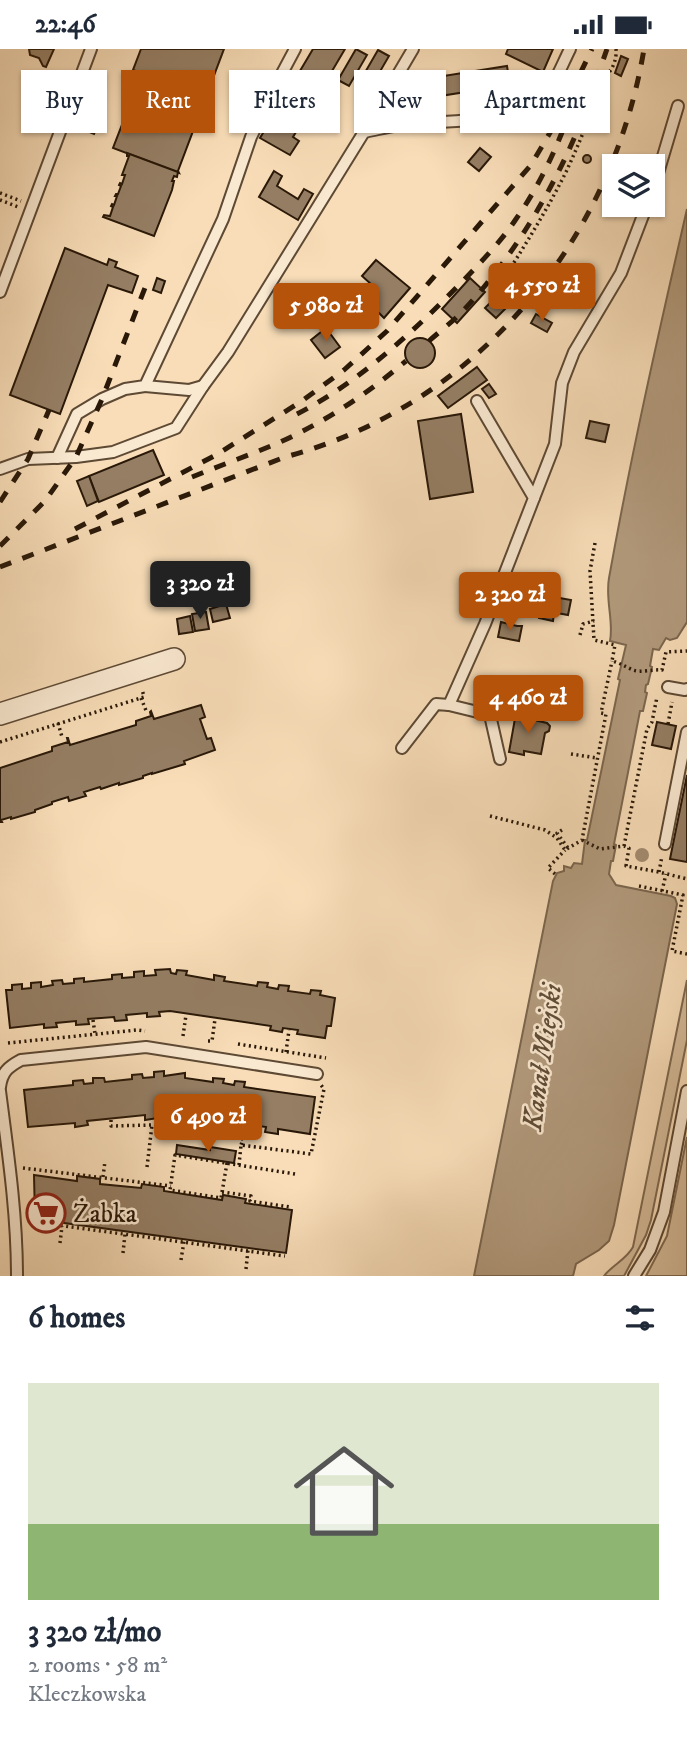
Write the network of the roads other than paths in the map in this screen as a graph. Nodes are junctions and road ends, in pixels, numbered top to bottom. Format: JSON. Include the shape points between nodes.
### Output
{"nodes":[{"id":1,"x":90,"y":49,"type":"edge"},
{"id":2,"x":295,"y":49,"type":"edge"},
{"id":3,"x":413,"y":49,"type":"edge"},
{"id":4,"x":569,"y":49,"type":"edge"},
{"id":5,"x":401,"y":70,"type":"edge"},
{"id":6,"x":678,"y":106,"type":"dead end"},
{"id":7,"x":446,"y":121,"type":"edge"},
{"id":8,"x":363,"y":133,"type":"edge"},
{"id":9,"x":664,"y":154,"type":"edge"},
{"id":10,"x":642,"y":217,"type":"edge"},
{"id":11,"x":0,"y":292,"type":"edge"},
{"id":12,"x":145,"y":386,"type":"junction"},
{"id":13,"x":203,"y":386,"type":"junction"},
{"id":14,"x":477,"y":401,"type":"dead end"},
{"id":15,"x":57,"y":458,"type":"junction"},
{"id":16,"x":0,"y":469,"type":"edge"},
{"id":17,"x":534,"y":498,"type":"junction"},
{"id":18,"x":174,"y":659,"type":"dead end"},
{"id":19,"x":668,"y":687,"type":"dead end"},
{"id":20,"x":687,"y":689,"type":"edge"},
{"id":21,"x":449,"y":705,"type":"junction"},
{"id":22,"x":0,"y":714,"type":"edge"},
{"id":23,"x":687,"y":732,"type":"edge"},
{"id":24,"x":402,"y":748,"type":"dead end"},
{"id":25,"x":500,"y":759,"type":"dead end"},
{"id":26,"x":665,"y":844,"type":"dead end"},
{"id":27,"x":318,"y":1079,"type":"road end"},
{"id":28,"x":0,"y":1080,"type":"edge"},
{"id":29,"x":687,"y":1091,"type":"edge"},
{"id":30,"x":16,"y":1276,"type":"edge"},
{"id":31,"x":634,"y":1276,"type":"edge"}],
"edges":[{"from":1,"to":11,"type":"lane"},
{"from":2,"to":12,"type":"lane","via":[[251,137],[223,219]]},
{"from":3,"to":5,"type":"lane"},
{"from":4,"to":7,"type":"lane","via":[[554,82],[528,110]]},
{"from":6,"to":9,"type":"lane"},
{"from":8,"to":13,"type":"lane"},
{"from":10,"to":17,"type":"lane","via":[[621,273],[573,352],[562,383],[555,444]]},
{"from":12,"to":13,"type":"lane","via":[[188,390]]},
{"from":12,"to":15,"type":"lane","via":[[125,389],[77,414]]},
{"from":13,"to":15,"type":"lane","via":[[176,428],[113,452]]},
{"from":14,"to":17,"type":"lane"},
{"from":15,"to":16,"type":"lane","via":[[28,459]]},
{"from":17,"to":21,"type":"lane"},
{"from":18,"to":22,"type":"street"},
{"from":19,"to":20,"type":"lane"},
{"from":21,"to":24,"type":"lane","via":[[436,704]]},
{"from":21,"to":25,"type":"lane","via":[[490,715]]},
{"from":23,"to":26,"type":"lane"},
{"from":27,"to":28,"type":"lane","via":[[146,1047],[20,1060],[8,1066]]},
{"from":28,"to":30,"type":"lane","via":[[11,1170]]},
{"from":29,"to":31,"type":"lane","via":[[664,1212]]}]}
